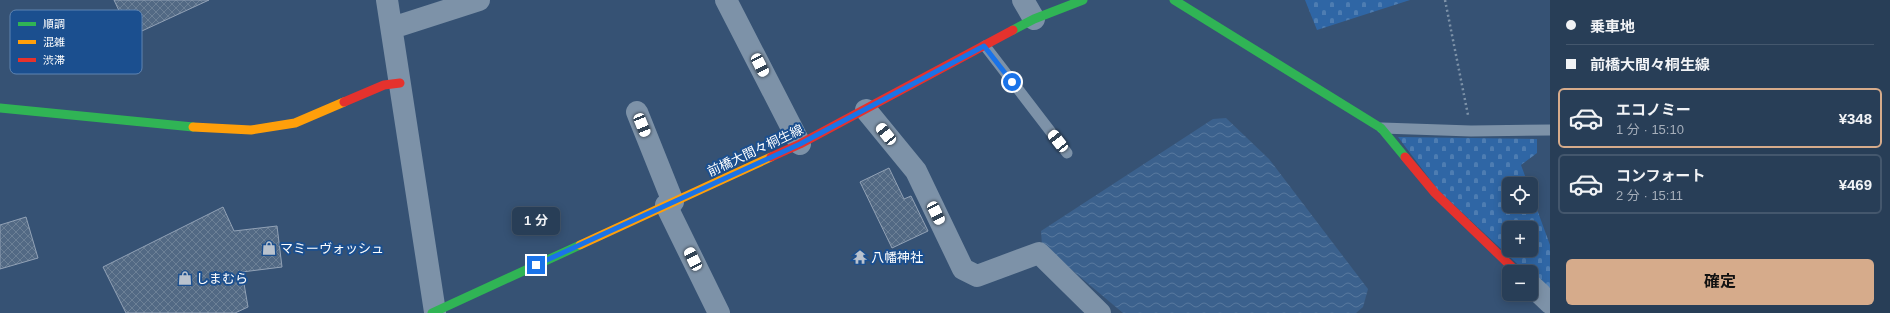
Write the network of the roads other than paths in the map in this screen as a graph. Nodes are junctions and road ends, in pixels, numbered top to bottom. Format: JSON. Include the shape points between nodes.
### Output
{"nodes":[{"id":1,"x":387,"y":0,"type":"edge"},
{"id":2,"x":479,"y":0,"type":"edge"},
{"id":3,"x":726,"y":0,"type":"edge"},
{"id":4,"x":1022,"y":0,"type":"edge"},
{"id":5,"x":1083,"y":0,"type":"edge"},
{"id":6,"x":1174,"y":0,"type":"edge"},
{"id":7,"x":1034,"y":19,"type":"junction"},
{"id":8,"x":392,"y":28,"type":"junction"},
{"id":9,"x":984,"y":46,"type":"junction"},
{"id":10,"x":400,"y":83,"type":"junction"},
{"id":11,"x":0,"y":108,"type":"edge"},
{"id":12,"x":866,"y":110,"type":"junction"},
{"id":13,"x":637,"y":112,"type":"dead end"},
{"id":14,"x":1381,"y":128,"type":"junction"},
{"id":15,"x":1550,"y":130,"type":"edge"},
{"id":16,"x":800,"y":144,"type":"junction"},
{"id":17,"x":1067,"y":153,"type":"dead end"},
{"id":18,"x":670,"y":204,"type":"junction"},
{"id":19,"x":1510,"y":265,"type":"edge"},
{"id":20,"x":1538,"y":292,"type":"edge"},
{"id":21,"x":1550,"y":303,"type":"edge"},
{"id":22,"x":434,"y":312,"type":"edge"},
{"id":23,"x":719,"y":313,"type":"edge"},
{"id":24,"x":1100,"y":313,"type":"edge"}],
"edges":[{"from":1,"to":8,"type":"street"},
{"from":2,"to":8,"type":"street"},
{"from":3,"to":16,"type":"street"},
{"from":4,"to":7,"type":"street"},
{"from":5,"to":7,"type":"street","name":"前橋大間々桐生線"},
{"from":6,"to":14,"type":"street"},
{"from":7,"to":9,"type":"street","name":"前橋大間々桐生線"},
{"from":8,"to":10,"type":"street"},
{"from":9,"to":12,"type":"street","name":"前橋大間々桐生線"},
{"from":9,"to":17,"type":"lane"},
{"from":10,"to":11,"type":"street","via":[[384,85],[295,123],[251,130]]},
{"from":10,"to":22,"type":"street"},
{"from":12,"to":16,"type":"street","name":"前橋大間々桐生線"},
{"from":12,"to":24,"type":"street","via":[[916,171],[963,269],[977,276],[1039,253]]},
{"from":13,"to":18,"type":"street"},
{"from":14,"to":15,"type":"lane"},
{"from":14,"to":19,"type":"street","via":[[1435,193]]},
{"from":16,"to":18,"type":"street","name":"前橋大間々桐生線"},
{"from":18,"to":22,"type":"street","name":"前橋大間々桐生線"},
{"from":18,"to":23,"type":"street"},
{"from":20,"to":21,"type":"street"}]}
